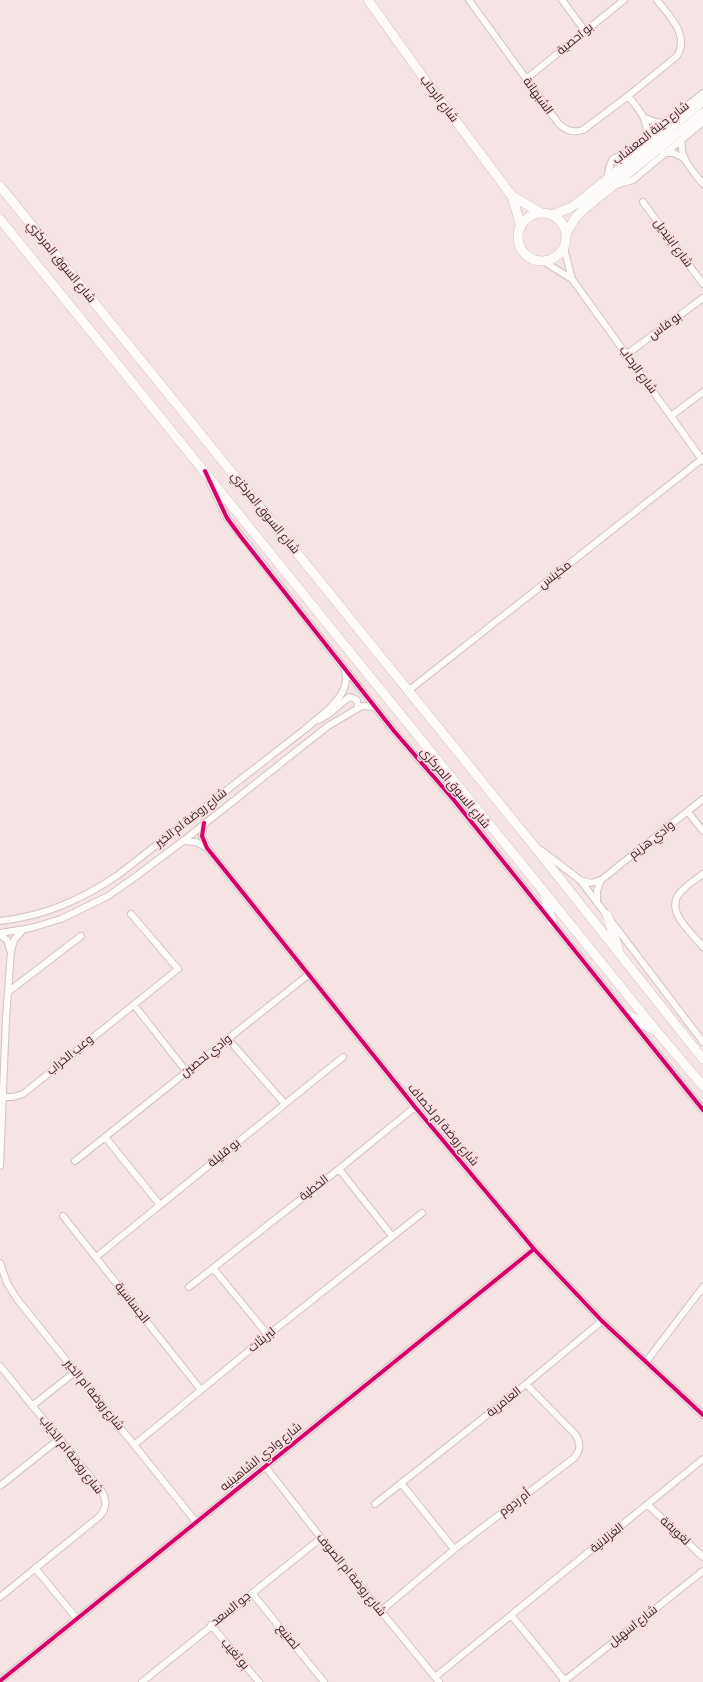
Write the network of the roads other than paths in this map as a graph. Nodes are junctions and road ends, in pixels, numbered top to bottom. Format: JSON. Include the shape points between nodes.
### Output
{"nodes":[{"id":1,"x":368,"y":0,"type":"edge"},
{"id":2,"x":469,"y":0,"type":"edge"},
{"id":3,"x":562,"y":0,"type":"edge"},
{"id":4,"x":624,"y":0,"type":"edge"},
{"id":5,"x":657,"y":0,"type":"edge"},
{"id":6,"x":585,"y":31,"type":"junction"},
{"id":7,"x":526,"y":79,"type":"junction"},
{"id":8,"x":703,"y":93,"type":"edge"},
{"id":9,"x":628,"y":96,"type":"junction"},
{"id":10,"x":703,"y":101,"type":"edge"},
{"id":11,"x":703,"y":113,"type":"edge"},
{"id":12,"x":645,"y":118,"type":"junction"},
{"id":13,"x":703,"y":122,"type":"edge"},
{"id":14,"x":666,"y":123,"type":"junction"},
{"id":15,"x":646,"y":138,"type":"junction"},
{"id":16,"x":682,"y":138,"type":"junction"},
{"id":17,"x":664,"y":153,"type":"junction"},
{"id":18,"x":683,"y":158,"type":"junction"},
{"id":19,"x":607,"y":178,"type":"junction"},
{"id":20,"x":703,"y":184,"type":"edge"},
{"id":21,"x":614,"y":185,"type":"junction"},
{"id":22,"x":0,"y":186,"type":"edge"},
{"id":23,"x":512,"y":196,"type":"junction"},
{"id":24,"x":643,"y":202,"type":"dead end"},
{"id":25,"x":541,"y":213,"type":"junction"},
{"id":26,"x":552,"y":215,"type":"junction"},
{"id":27,"x":0,"y":219,"type":"edge"},
{"id":28,"x":521,"y":227,"type":"junction"},
{"id":29,"x":566,"y":233,"type":"junction"},
{"id":30,"x":564,"y":248,"type":"junction"},
{"id":31,"x":543,"y":261,"type":"junction"},
{"id":32,"x":572,"y":280,"type":"junction"},
{"id":33,"x":703,"y":284,"type":"edge"},
{"id":34,"x":703,"y":298,"type":"edge"},
{"id":35,"x":627,"y":354,"type":"junction"},
{"id":36,"x":703,"y":392,"type":"edge"},
{"id":37,"x":672,"y":416,"type":"junction"},
{"id":38,"x":702,"y":460,"type":"edge"},
{"id":39,"x":205,"y":471,"type":"junction"},
{"id":40,"x":345,"y":669,"type":"junction"},
{"id":41,"x":408,"y":691,"type":"junction"},
{"id":42,"x":374,"y":707,"type":"junction"},
{"id":43,"x":358,"y":708,"type":"junction"},
{"id":44,"x":314,"y":721,"type":"junction"},
{"id":45,"x":703,"y":800,"type":"edge"},
{"id":46,"x":688,"y":812,"type":"junction"},
{"id":47,"x":204,"y":823,"type":"junction"},
{"id":48,"x":703,"y":831,"type":"edge"},
{"id":49,"x":183,"y":841,"type":"junction"},
{"id":50,"x":530,"y":841,"type":"junction"},
{"id":51,"x":207,"y":848,"type":"junction"},
{"id":52,"x":703,"y":874,"type":"edge"},
{"id":53,"x":580,"y":880,"type":"junction"},
{"id":54,"x":601,"y":880,"type":"junction"},
{"id":55,"x":545,"y":893,"type":"junction"},
{"id":56,"x":597,"y":902,"type":"junction"},
{"id":57,"x":131,"y":914,"type":"dead end"},
{"id":58,"x":607,"y":915,"type":"junction"},
{"id":59,"x":0,"y":921,"type":"edge"},
{"id":60,"x":552,"y":922,"type":"junction"},
{"id":61,"x":23,"y":930,"type":"junction"},
{"id":62,"x":0,"y":934,"type":"edge"},
{"id":63,"x":82,"y":936,"type":"dead end"},
{"id":64,"x":703,"y":947,"type":"edge"},
{"id":65,"x":11,"y":952,"type":"junction"},
{"id":66,"x":620,"y":953,"type":"junction"},
{"id":67,"x":308,"y":975,"type":"junction"},
{"id":68,"x":8,"y":992,"type":"junction"},
{"id":69,"x":134,"y":1005,"type":"junction"},
{"id":70,"x":627,"y":1014,"type":"junction"},
{"id":71,"x":659,"y":1034,"type":"junction"},
{"id":72,"x":228,"y":1039,"type":"junction"},
{"id":73,"x":703,"y":1042,"type":"edge"},
{"id":74,"x":343,"y":1057,"type":"dead end"},
{"id":75,"x":702,"y":1058,"type":"edge"},
{"id":76,"x":186,"y":1071,"type":"junction"},
{"id":77,"x":703,"y":1086,"type":"edge"},
{"id":78,"x":3,"y":1097,"type":"junction"},
{"id":79,"x":285,"y":1104,"type":"junction"},
{"id":80,"x":415,"y":1107,"type":"junction"},
{"id":81,"x":703,"y":1110,"type":"edge"},
{"id":82,"x":106,"y":1138,"type":"junction"},
{"id":83,"x":75,"y":1161,"type":"dead end"},
{"id":84,"x":0,"y":1166,"type":"edge"},
{"id":85,"x":339,"y":1169,"type":"junction"},
{"id":86,"x":160,"y":1205,"type":"junction"},
{"id":87,"x":422,"y":1213,"type":"dead end"},
{"id":88,"x":62,"y":1216,"type":"dead end"},
{"id":89,"x":392,"y":1236,"type":"junction"},
{"id":90,"x":534,"y":1249,"type":"junction"},
{"id":91,"x":96,"y":1257,"type":"junction"},
{"id":92,"x":0,"y":1263,"type":"edge"},
{"id":93,"x":213,"y":1268,"type":"junction"},
{"id":94,"x":189,"y":1287,"type":"dead end"},
{"id":95,"x":703,"y":1287,"type":"edge"},
{"id":96,"x":602,"y":1321,"type":"junction"},
{"id":97,"x":268,"y":1335,"type":"junction"},
{"id":98,"x":646,"y":1362,"type":"junction"},
{"id":99,"x":0,"y":1366,"type":"edge"},
{"id":100,"x":75,"y":1372,"type":"junction"},
{"id":101,"x":6,"y":1373,"type":"junction"},
{"id":102,"x":0,"y":1378,"type":"edge"},
{"id":103,"x":526,"y":1384,"type":"junction"},
{"id":104,"x":201,"y":1390,"type":"junction"},
{"id":105,"x":32,"y":1406,"type":"junction"},
{"id":106,"x":703,"y":1415,"type":"edge"},
{"id":107,"x":59,"y":1439,"type":"junction"},
{"id":108,"x":134,"y":1445,"type":"junction"},
{"id":109,"x":703,"y":1459,"type":"edge"},
{"id":110,"x":265,"y":1466,"type":"junction"},
{"id":111,"x":403,"y":1482,"type":"junction"},
{"id":112,"x":0,"y":1486,"type":"edge"},
{"id":113,"x":375,"y":1504,"type":"dead end"},
{"id":114,"x":648,"y":1505,"type":"junction"},
{"id":115,"x":196,"y":1522,"type":"junction"},
{"id":116,"x":321,"y":1538,"type":"junction"},
{"id":117,"x":456,"y":1548,"type":"junction"},
{"id":118,"x":703,"y":1557,"type":"edge"},
{"id":119,"x":35,"y":1568,"type":"junction"},
{"id":120,"x":703,"y":1571,"type":"edge"},
{"id":121,"x":252,"y":1593,"type":"junction"},
{"id":122,"x":0,"y":1597,"type":"edge"},
{"id":123,"x":381,"y":1611,"type":"junction"},
{"id":124,"x":511,"y":1615,"type":"junction"},
{"id":125,"x":77,"y":1619,"type":"junction"},
{"id":126,"x":212,"y":1625,"type":"junction"},
{"id":127,"x":0,"y":1680,"type":"edge"},
{"id":128,"x":437,"y":1680,"type":"edge"},
{"id":129,"x":146,"y":1681,"type":"edge"},
{"id":130,"x":260,"y":1682,"type":"edge"},
{"id":131,"x":324,"y":1682,"type":"edge"},
{"id":132,"x":564,"y":1682,"type":"edge"}],
"edges":[{"from":1,"to":23,"type":"main road","name":"شارع الرحاب"},
{"from":2,"to":7,"type":"street","name":"الشبهانة"},
{"from":3,"to":6,"type":"street"},
{"from":4,"to":6,"type":"street","name":"بو احصية"},
{"from":5,"to":9,"type":"street","name":"الشبهانة","via":[[678,29],[682,42],[681,49],[677,56]]},
{"from":6,"to":7,"type":"street","name":"بو احصية"},
{"from":7,"to":9,"type":"street","name":"الشبهانة","via":[[559,124],[570,131],[583,130]]},
{"from":8,"to":14,"type":"street","name":"شارع حينة المعشاب"},
{"from":9,"to":12,"type":"street"},
{"from":10,"to":19,"type":"main road","name":"شارع حينة المعشاب"},
{"from":11,"to":21,"type":"main road","name":"شارع حينة المعشاب"},
{"from":12,"to":14,"type":"street"},
{"from":12,"to":15,"type":"street","via":[[648,128]]},
{"from":13,"to":16,"type":"street","name":"شارع حينة المعشاب"},
{"from":14,"to":15,"type":"street","name":"شارع حينة المعشاب"},
{"from":15,"to":19,"type":"street","name":"شارع حينة المعشاب","via":[[630,151],[613,159]]},
{"from":16,"to":17,"type":"street","name":"شارع حينة المعشاب"},
{"from":16,"to":18,"type":"street"},
{"from":17,"to":18,"type":"street","via":[[674,153]]},
{"from":17,"to":21,"type":"street","name":"شارع حينة المعشاب","via":[[633,180]]},
{"from":18,"to":20,"type":"street"},
{"from":19,"to":26,"type":"main road","name":"شارع حينة المعشاب","via":[[570,208]]},
{"from":21,"to":29,"type":"main road","name":"شارع حينة المعشاب","via":[[576,217]]},
{"from":22,"to":41,"type":"main road","name":"شارع السوق المركزي"},
{"from":23,"to":25,"type":"main road","name":"شارع الرحاب"},
{"from":23,"to":28,"type":"main road","name":"شارع الرحاب"},
{"from":24,"to":33,"type":"street","name":"شارع ابنيديل"},
{"from":25,"to":26,"type":"main road"},
{"from":25,"to":28,"type":"main road","via":[[529,217]]},
{"from":26,"to":29,"type":"main road","via":[[561,222]]},
{"from":27,"to":39,"type":"main road","name":"شارع السوق المركزي"},
{"from":28,"to":31,"type":"main road","via":[[518,234],[522,250],[527,256]]},
{"from":29,"to":30,"type":"main road"},
{"from":30,"to":31,"type":"main road","via":[[555,258]]},
{"from":30,"to":32,"type":"street","name":"شارع الرحاب"},
{"from":31,"to":32,"type":"street","name":"شارع الرحاب"},
{"from":32,"to":35,"type":"street","name":"شارع الرحاب"},
{"from":34,"to":35,"type":"street","name":"بو فاس"},
{"from":35,"to":37,"type":"street","name":"شارع الرحاب"},
{"from":36,"to":37,"type":"street"},
{"from":37,"to":38,"type":"street","name":"شارع الرحاب"},
{"from":38,"to":41,"type":"street","name":"مكينس"},
{"from":39,"to":40,"type":"street","name":"شارع السوق المركزي","via":[[226,518]]},
{"from":39,"to":55,"type":"main road","name":"شارع السوق المركزي"},
{"from":40,"to":42,"type":"street","name":"شارع السوق المركزي"},
{"from":40,"to":44,"type":"street","name":"شارع روضة ام الخير","via":[[346,682],[342,693]]},
{"from":41,"to":50,"type":"main road","name":"شارع السوق المركزي"},
{"from":42,"to":43,"type":"street","name":"شارع روضة ام الخير"},
{"from":42,"to":60,"type":"street","name":"شارع السوق المركزي","via":[[453,799]]},
{"from":43,"to":44,"type":"street","via":[[357,700],[349,698],[329,714]]},
{"from":43,"to":47,"type":"street","name":"شارع روضة ام الخير","via":[[318,733]]},
{"from":44,"to":59,"type":"street","name":"شارع روضة ام الخير","via":[[107,883],[53,910]]},
{"from":45,"to":46,"type":"street","name":"وادي هزيم"},
{"from":46,"to":48,"type":"street"},
{"from":46,"to":54,"type":"street","name":"وادي هزيم"},
{"from":47,"to":49,"type":"street","name":"شارع روضة ام الخير"},
{"from":47,"to":51,"type":"street","name":"شارع روضة ام لخصاف","via":[[202,836]]},
{"from":49,"to":51,"type":"street","via":[[196,842]]},
{"from":49,"to":61,"type":"street","name":"شارع روضة ام الخير","via":[[123,886],[93,904],[60,919]]},
{"from":50,"to":53,"type":"street","name":"شارع السوق المركزي"},
{"from":50,"to":66,"type":"main road","name":"شارع السوق المركزي"},
{"from":51,"to":67,"type":"street","name":"شارع روضة ام لخصاف"},
{"from":52,"to":64,"type":"street","via":[[678,895],[675,902],[678,917]]},
{"from":53,"to":54,"type":"street","via":[[591,883]]},
{"from":53,"to":56,"type":"street","name":"شارع السوق المركزي"},
{"from":54,"to":56,"type":"street"},
{"from":55,"to":60,"type":"main road"},
{"from":55,"to":71,"type":"main road","name":"شارع السوق المركزي"},
{"from":56,"to":58,"type":"street","name":"شارع السوق المركزي"},
{"from":57,"to":69,"type":"street","name":"وعب الخراب","via":[[178,969]]},
{"from":58,"to":66,"type":"main road"},
{"from":58,"to":73,"type":"street","name":"شارع السوق المركزي"},
{"from":60,"to":70,"type":"street","name":"شارع السوق المركزي"},
{"from":61,"to":62,"type":"street","name":"شارع روضة ام الخير"},
{"from":61,"to":65,"type":"street","via":[[14,940]]},
{"from":62,"to":65,"type":"street","name":"شارع روضة ام الخير","via":[[7,940]]},
{"from":63,"to":68,"type":"street"},
{"from":65,"to":68,"type":"street"},
{"from":66,"to":75,"type":"main road","name":"شارع السوق المركزي"},
{"from":67,"to":72,"type":"street","name":"وادي لحصين"},
{"from":67,"to":80,"type":"street","name":"شارع روضة ام لخصاف"},
{"from":68,"to":78,"type":"street"},
{"from":69,"to":76,"type":"street"},
{"from":69,"to":78,"type":"street","name":"وعب الخراب","via":[[23,1094]]},
{"from":70,"to":71,"type":"main road"},
{"from":70,"to":81,"type":"street","name":"شارع السوق المركزي"},
{"from":71,"to":77,"type":"main road","name":"شارع السوق المركزي"},
{"from":72,"to":76,"type":"street","name":"وادي لحصين"},
{"from":72,"to":79,"type":"street"},
{"from":74,"to":79,"type":"street","name":"بو قليلة"},
{"from":76,"to":82,"type":"street","name":"وادي لحصين"},
{"from":78,"to":84,"type":"street"},
{"from":79,"to":86,"type":"street","name":"بو قليلة"},
{"from":80,"to":85,"type":"street","name":"الخطية"},
{"from":80,"to":90,"type":"street","name":"شارع روضة ام لخصاف"},
{"from":82,"to":83,"type":"street","name":"وادي لحصين"},
{"from":82,"to":86,"type":"street"},
{"from":85,"to":89,"type":"street"},
{"from":85,"to":93,"type":"street","name":"الخطية"},
{"from":86,"to":91,"type":"street","name":"بو قليلة"},
{"from":87,"to":89,"type":"street","name":"لبريثات"},
{"from":88,"to":91,"type":"street","name":"الجساسية"},
{"from":89,"to":97,"type":"street","name":"لبريثات"},
{"from":90,"to":96,"type":"street","name":"شارع روضة ام لخصاف"},
{"from":90,"to":110,"type":"street","name":"شارع وادي الشاهينيه"},
{"from":91,"to":104,"type":"street","name":"الجساسية"},
{"from":92,"to":100,"type":"street","name":"شارع روضة ام الخير","via":[[7,1283],[18,1299]]},
{"from":93,"to":94,"type":"street","name":"الخطية"},
{"from":93,"to":97,"type":"street"},
{"from":95,"to":98,"type":"street"},
{"from":96,"to":98,"type":"street","name":"شارع روضة ام لخصاف"},
{"from":96,"to":103,"type":"street","name":"العامرية"},
{"from":97,"to":104,"type":"street","name":"لبريثات"},
{"from":98,"to":106,"type":"street","name":"شارع روضة ام لخصاف"},
{"from":99,"to":101,"type":"street","name":"شارع روضة ام الذياب"},
{"from":100,"to":105,"type":"street","name":"شارع روضة ام الذياب"},
{"from":100,"to":108,"type":"street","name":"شارع روضة ام الخير"},
{"from":101,"to":102,"type":"street"},
{"from":101,"to":105,"type":"street","name":"شارع روضة ام الذياب"},
{"from":103,"to":111,"type":"street","name":"العامرية"},
{"from":103,"to":117,"type":"street","name":"أم ردوم","via":[[580,1440],[579,1453]]},
{"from":104,"to":108,"type":"street","name":"لبريثات"},
{"from":105,"to":107,"type":"street","name":"شارع روضة ام الذياب"},
{"from":107,"to":112,"type":"street"},
{"from":107,"to":119,"type":"street","name":"شارع روضة ام الذياب","via":[[100,1490],[106,1504],[100,1516]]},
{"from":108,"to":115,"type":"street","name":"شارع روضة ام الخير"},
{"from":109,"to":114,"type":"street","name":"الغزلانية"},
{"from":110,"to":115,"type":"street","name":"شارع وادي الشاهينيه"},
{"from":110,"to":116,"type":"street","name":"شارع روضة ام الصوف"},
{"from":111,"to":113,"type":"street","name":"العامرية"},
{"from":111,"to":117,"type":"street"},
{"from":114,"to":118,"type":"street","name":"لغويفة"},
{"from":114,"to":124,"type":"street","name":"الغزلانية"},
{"from":115,"to":125,"type":"street","name":"شارع وادي الشاهينيه"},
{"from":116,"to":121,"type":"street","name":"جو السعد"},
{"from":116,"to":123,"type":"street","name":"شارع روضة ام الصوف"},
{"from":117,"to":123,"type":"street","name":"أم ردوم"},
{"from":119,"to":122,"type":"street","name":"شارع روضة ام الذياب"},
{"from":119,"to":125,"type":"street"},
{"from":120,"to":132,"type":"street","name":"شارع اسهيل"},
{"from":121,"to":126,"type":"street","name":"جو السعد"},
{"from":121,"to":131,"type":"street","name":"لصنيع"},
{"from":123,"to":128,"type":"street","name":"شارع روضة ام الصوف"},
{"from":124,"to":128,"type":"street","name":"الغزلانية"},
{"from":124,"to":132,"type":"street"},
{"from":125,"to":127,"type":"street","name":"شارع وادي الشاهينيه"},
{"from":126,"to":129,"type":"street","name":"جو السعد"},
{"from":126,"to":130,"type":"street","name":"بو ثغيب"}]}
